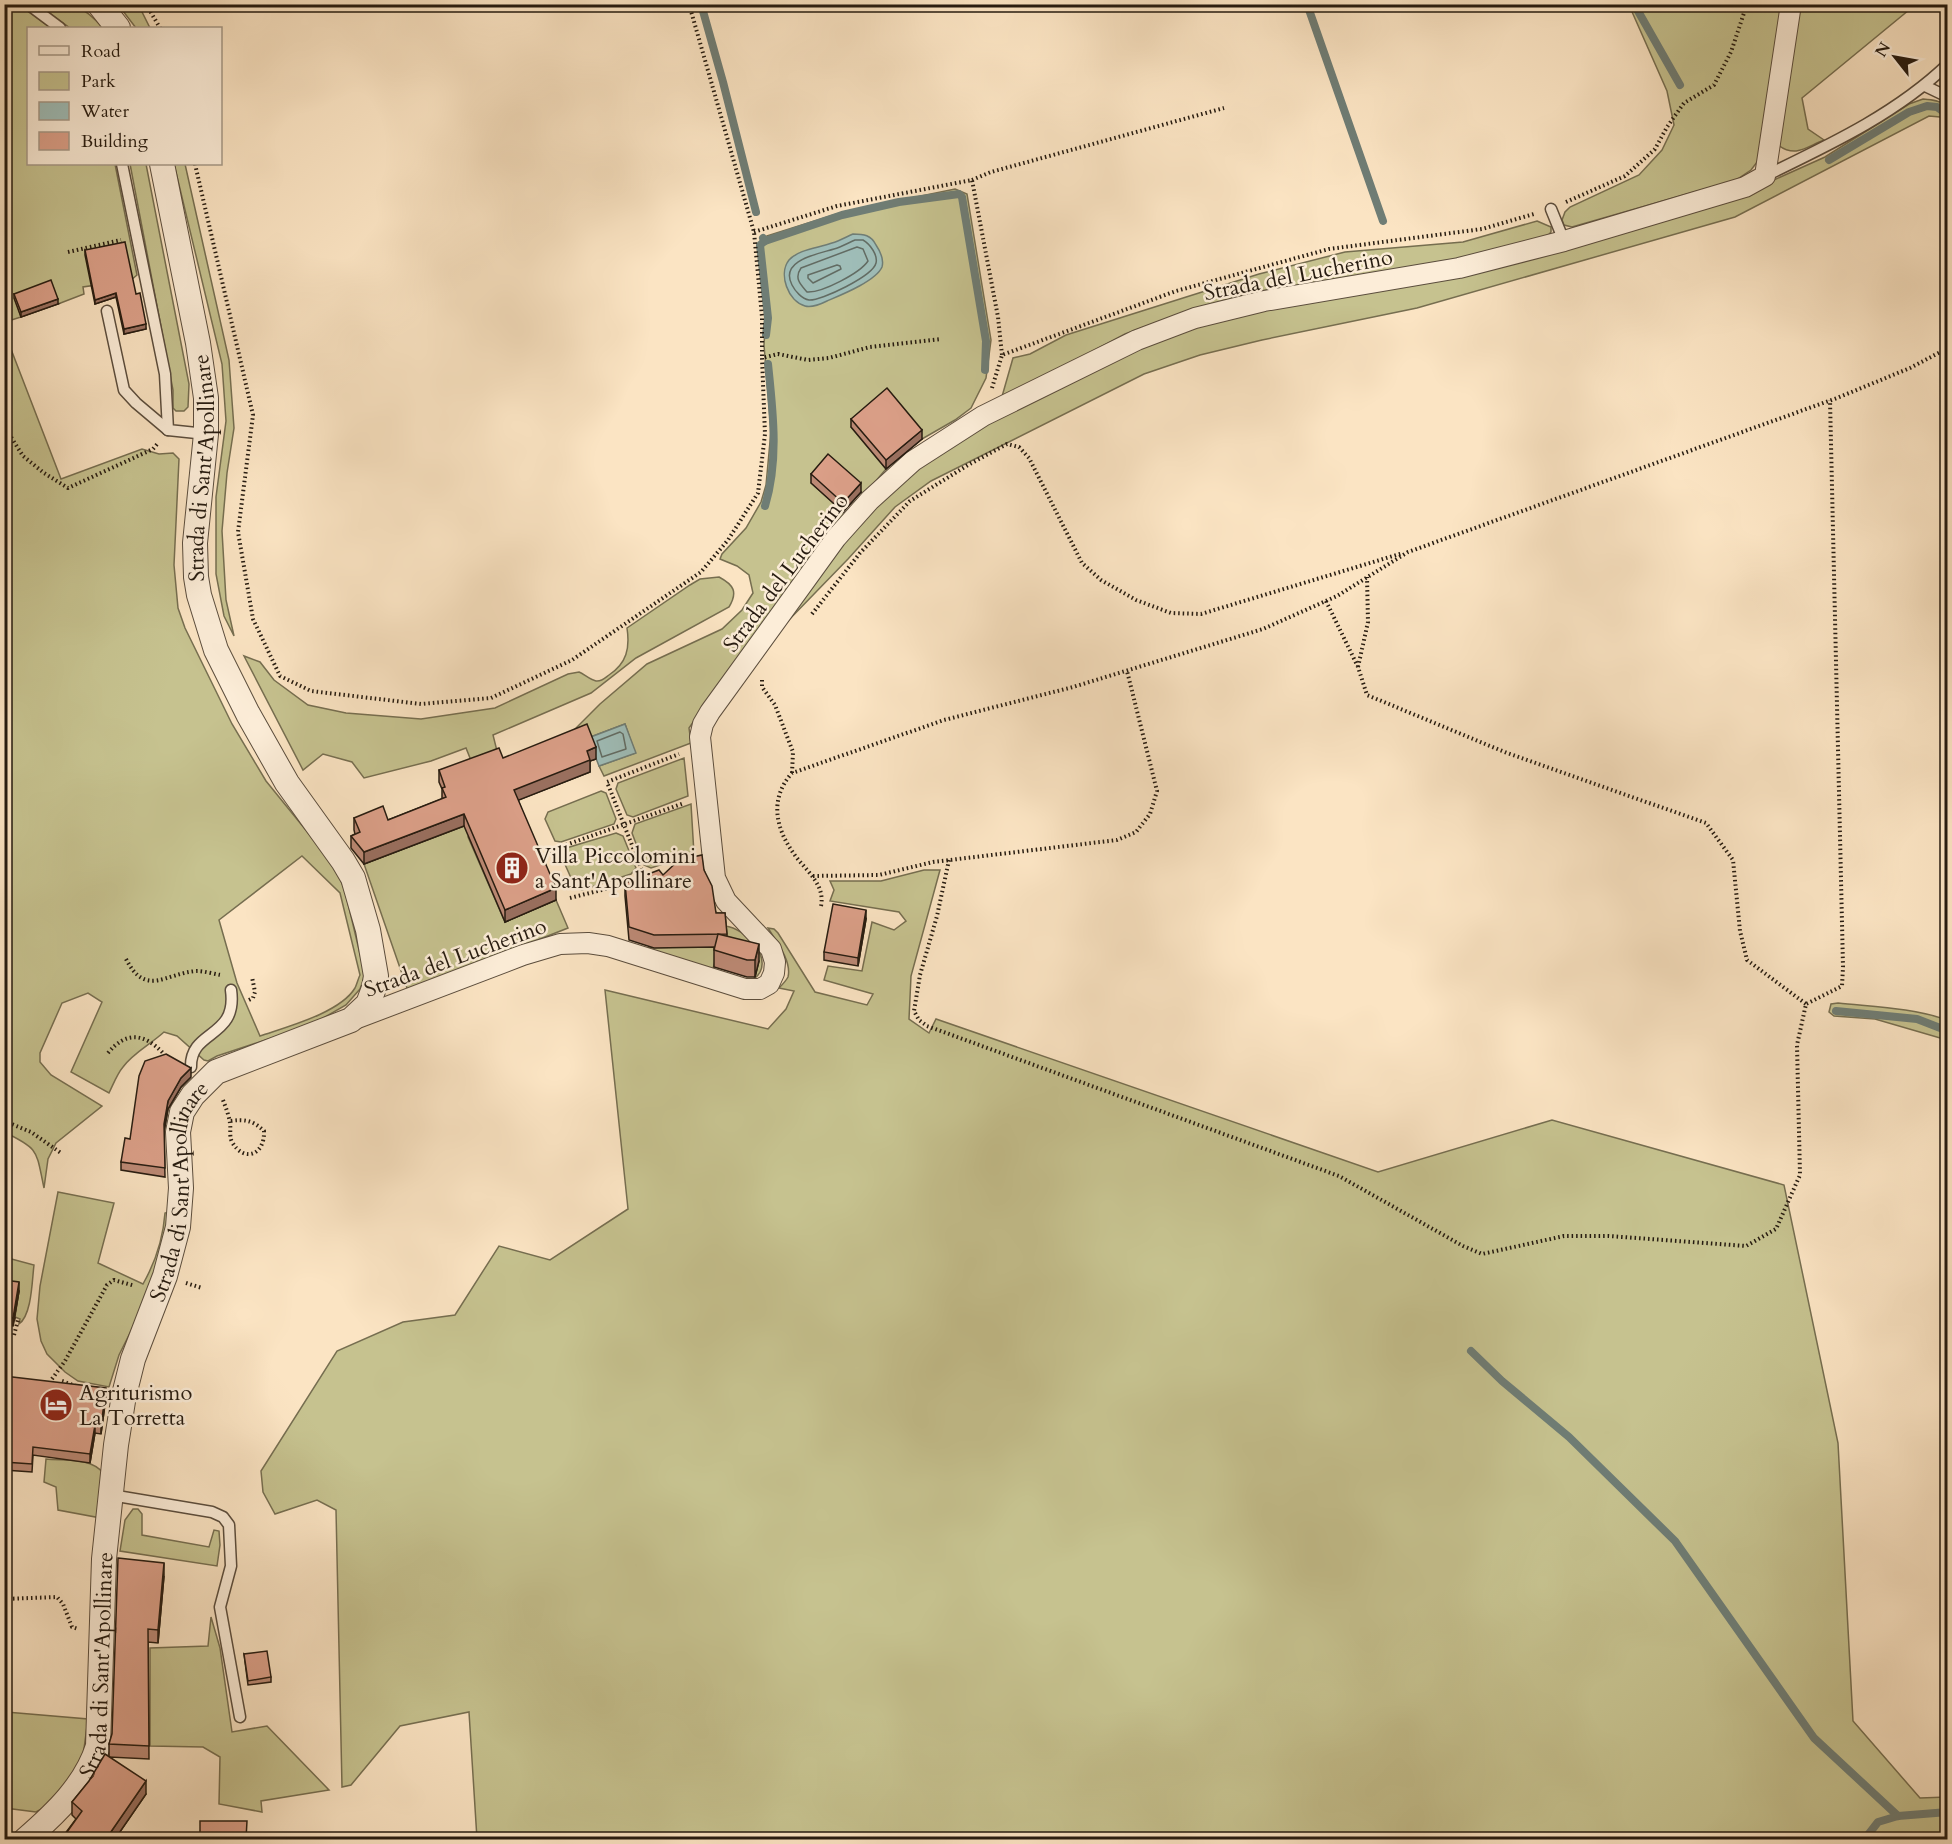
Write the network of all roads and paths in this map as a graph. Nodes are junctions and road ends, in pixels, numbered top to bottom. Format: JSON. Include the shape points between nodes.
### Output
{"nodes":[{"id":1,"x":28,"y":4,"type":"edge"},
{"id":2,"x":99,"y":4,"type":"edge"},
{"id":3,"x":146,"y":4,"type":"edge"},
{"id":4,"x":689,"y":4,"type":"edge"},
{"id":5,"x":1747,"y":4,"type":"edge"},
{"id":6,"x":1791,"y":4,"type":"edge"},
{"id":7,"x":59,"y":27,"type":"edge"},
{"id":8,"x":117,"y":27,"type":"edge"},
{"id":9,"x":159,"y":27,"type":"edge"},
{"id":10,"x":1947,"y":64,"type":"edge"},
{"id":11,"x":1925,"y":86,"type":"junction"},
{"id":12,"x":1947,"y":97,"type":"edge"},
{"id":13,"x":1224,"y":108,"type":"dead end"},
{"id":14,"x":122,"y":165,"type":"edge"},
{"id":15,"x":162,"y":165,"type":"edge"},
{"id":16,"x":195,"y":165,"type":"edge"},
{"id":17,"x":1765,"y":176,"type":"junction"},
{"id":18,"x":972,"y":180,"type":"junction"},
{"id":19,"x":1551,"y":209,"type":"junction"},
{"id":20,"x":754,"y":232,"type":"junction"},
{"id":21,"x":137,"y":237,"type":"junction"},
{"id":22,"x":1564,"y":241,"type":"junction"},
{"id":23,"x":68,"y":252,"type":"dead end"},
{"id":24,"x":107,"y":311,"type":"dead end"},
{"id":25,"x":941,"y":339,"type":"dead end"},
{"id":26,"x":1947,"y":348,"type":"edge"},
{"id":27,"x":1002,"y":355,"type":"junction"},
{"id":28,"x":762,"y":358,"type":"junction"},
{"id":29,"x":1830,"y":400,"type":"junction"},
{"id":30,"x":983,"y":416,"type":"junction"},
{"id":31,"x":4,"y":426,"type":"edge"},
{"id":32,"x":168,"y":430,"type":"junction"},
{"id":33,"x":206,"y":434,"type":"junction"},
{"id":34,"x":1408,"y":552,"type":"junction"},
{"id":35,"x":1367,"y":577,"type":"junction"},
{"id":36,"x":1326,"y":601,"type":"junction"},
{"id":37,"x":811,"y":615,"type":"dead end"},
{"id":38,"x":1358,"y":668,"type":"junction"},
{"id":39,"x":1127,"y":670,"type":"junction"},
{"id":40,"x":763,"y":678,"type":"dead end"},
{"id":41,"x":687,"y":751,"type":"dead end"},
{"id":42,"x":792,"y":773,"type":"junction"},
{"id":43,"x":693,"y":800,"type":"dead end"},
{"id":44,"x":624,"y":824,"type":"junction"},
{"id":45,"x":549,"y":851,"type":"dead end"},
{"id":46,"x":950,"y":860,"type":"junction"},
{"id":47,"x":656,"y":875,"type":"edge"},
{"id":48,"x":812,"y":876,"type":"junction"},
{"id":49,"x":645,"y":879,"type":"junction"},
{"id":50,"x":570,"y":898,"type":"dead end"},
{"id":51,"x":821,"y":906,"type":"dead end"},
{"id":52,"x":126,"y":959,"type":"dead end"},
{"id":53,"x":231,"y":990,"type":"joint"},
{"id":54,"x":1806,"y":1004,"type":"junction"},
{"id":55,"x":351,"y":1020,"type":"junction"},
{"id":56,"x":108,"y":1053,"type":"dead end"},
{"id":57,"x":163,"y":1053,"type":"edge"},
{"id":58,"x":199,"y":1073,"type":"junction"},
{"id":59,"x":4,"y":1121,"type":"edge"},
{"id":60,"x":230,"y":1121,"type":"junction"},
{"id":61,"x":61,"y":1153,"type":"dead end"},
{"id":62,"x":139,"y":1282,"type":"dead end"},
{"id":63,"x":14,"y":1319,"type":"edge"},
{"id":64,"x":14,"y":1335,"type":"dead end"},
{"id":65,"x":52,"y":1379,"type":"edge"},
{"id":66,"x":62,"y":1381,"type":"edge"},
{"id":67,"x":86,"y":1387,"type":"edge"},
{"id":68,"x":111,"y":1495,"type":"junction"},
{"id":69,"x":4,"y":1599,"type":"edge"},
{"id":70,"x":102,"y":1630,"type":"junction"},
{"id":71,"x":240,"y":1717,"type":"dead end"},
{"id":72,"x":25,"y":1839,"type":"edge"}],
"edges":[{"from":1,"to":7,"type":"lane"},
{"from":2,"to":8,"type":"street"},
{"from":3,"to":9,"type":"path"},
{"from":4,"to":20,"type":"path"},
{"from":5,"to":19,"type":"path","via":[[1731,52],[1714,85],[1684,103],[1655,149],[1625,176]]},
{"from":6,"to":17,"type":"street"},
{"from":10,"to":11,"type":"lane","name":"Strada del Lucherino"},
{"from":11,"to":12,"type":"lane"},
{"from":11,"to":17,"type":"lane","name":"Strada del Lucherino","via":[[1831,145]]},
{"from":13,"to":18,"type":"path"},
{"from":14,"to":21,"type":"lane"},
{"from":15,"to":33,"type":"street","name":"Strada di Sant'Apollinare","via":[[198,343],[206,398]]},
{"from":16,"to":28,"type":"path","via":[[254,415],[238,532],[253,620],[280,676],[311,691],[421,704],[491,698],[572,660],[701,572],[729,540],[758,493],[765,434]]},
{"from":17,"to":22,"type":"street","name":"Strada del Lucherino","via":[[1745,187]]},
{"from":18,"to":20,"type":"path","via":[[837,206]]},
{"from":18,"to":27,"type":"path"},
{"from":19,"to":22,"type":"lane"},
{"from":19,"to":27,"type":"path","via":[[1482,229],[1329,249],[1176,291]]},
{"from":20,"to":28,"type":"path"},
{"from":21,"to":23,"type":"path"},
{"from":21,"to":32,"type":"lane","via":[[165,374]]},
{"from":22,"to":30,"type":"street","name":"Strada del Lucherino","via":[[1459,268],[1264,301],[1195,318],[1137,340]]},
{"from":24,"to":32,"type":"lane","via":[[124,390]]},
{"from":25,"to":28,"type":"path","via":[[870,347],[829,358],[808,360],[778,354]]},
{"from":26,"to":29,"type":"path","via":[[1910,368]]},
{"from":27,"to":30,"type":"path"},
{"from":29,"to":34,"type":"path"},
{"from":29,"to":54,"type":"path","via":[[1843,967],[1842,986]]},
{"from":30,"to":55,"type":"street","name":"Strada del Lucherino","via":[[913,461],[870,500],[836,538],[703,724],[700,737],[715,878],[726,901],[771,949],[775,962],[769,984],[760,989],[745,989],[608,946],[567,943],[547,946]]},
{"from":31,"to":32,"type":"path","via":[[22,456],[68,488],[153,449]]},
{"from":32,"to":33,"type":"lane"},
{"from":33,"to":55,"type":"street","name":"Strada di Sant'Apollinare","via":[[195,543],[199,595],[216,650],[248,714],[287,783],[353,878],[376,976],[368,1004]]},
{"from":34,"to":35,"type":"path"},
{"from":34,"to":37,"type":"path","via":[[1201,614],[1171,613],[1136,600],[1101,580],[1082,563],[1029,458],[1019,447],[1007,444],[910,501],[860,553]]},
{"from":35,"to":36,"type":"path"},
{"from":35,"to":38,"type":"path","via":[[1368,622]]},
{"from":36,"to":38,"type":"path"},
{"from":36,"to":39,"type":"path","via":[[1263,629]]},
{"from":38,"to":54,"type":"path","via":[[1367,695],[1507,753],[1706,822],[1732,860],[1747,960]]},
{"from":39,"to":42,"type":"path","via":[[944,720]]},
{"from":39,"to":46,"type":"path","via":[[1157,791],[1150,814],[1136,832],[1117,840]]},
{"from":40,"to":42,"type":"path","via":[[762,687],[775,705],[793,752]]},
{"from":41,"to":44,"type":"path","via":[[607,782]]},
{"from":42,"to":48,"type":"path","via":[[784,782],[776,808],[781,829]]},
{"from":43,"to":44,"type":"path"},
{"from":44,"to":45,"type":"path"},
{"from":44,"to":49,"type":"path"},
{"from":46,"to":48,"type":"path","via":[[879,875]]},
{"from":46,"to":54,"type":"path","via":[[914,1011],[927,1026],[1339,1176],[1482,1254],[1564,1236],[1746,1246],[1776,1229],[1800,1175],[1797,1045]]},
{"from":47,"to":49,"type":"path"},
{"from":48,"to":51,"type":"path","via":[[823,896]]},
{"from":49,"to":50,"type":"path"},
{"from":52,"to":53,"type":"path","via":[[134,974],[149,982],[197,971],[220,975],[227,979]]},
{"from":53,"to":58,"type":"lane","via":[[233,1003],[228,1018],[190,1055]]},
{"from":55,"to":58,"type":"street","name":"Strada di Sant'Apollinare"},
{"from":56,"to":57,"type":"path","via":[[130,1036],[143,1038]]},
{"from":58,"to":60,"type":"path","via":[[221,1092]]},
{"from":58,"to":68,"type":"street","name":"Strada di Sant'Apollinare","via":[[180,1119],[178,1227],[165,1276],[130,1372]]},
{"from":59,"to":61,"type":"path","via":[[31,1132]]},
{"from":60,"to":60,"type":"path","via":[[234,1146],[251,1155],[259,1150],[264,1131],[244,1119]]},
{"from":62,"to":65,"type":"path","via":[[134,1287],[114,1280],[106,1285]]},
{"from":63,"to":64,"type":"path","via":[[18,1320]]},
{"from":66,"to":67,"type":"path"},
{"from":68,"to":70,"type":"street","name":"Strada di Sant'Apollinare"},
{"from":68,"to":71,"type":"lane","via":[[212,1512],[229,1525],[231,1566],[220,1607]]},
{"from":69,"to":70,"type":"path","via":[[57,1597],[72,1627]]},
{"from":70,"to":72,"type":"street","name":"Strada di Sant'Apollinare","via":[[98,1746],[93,1763],[56,1811]]}]}
